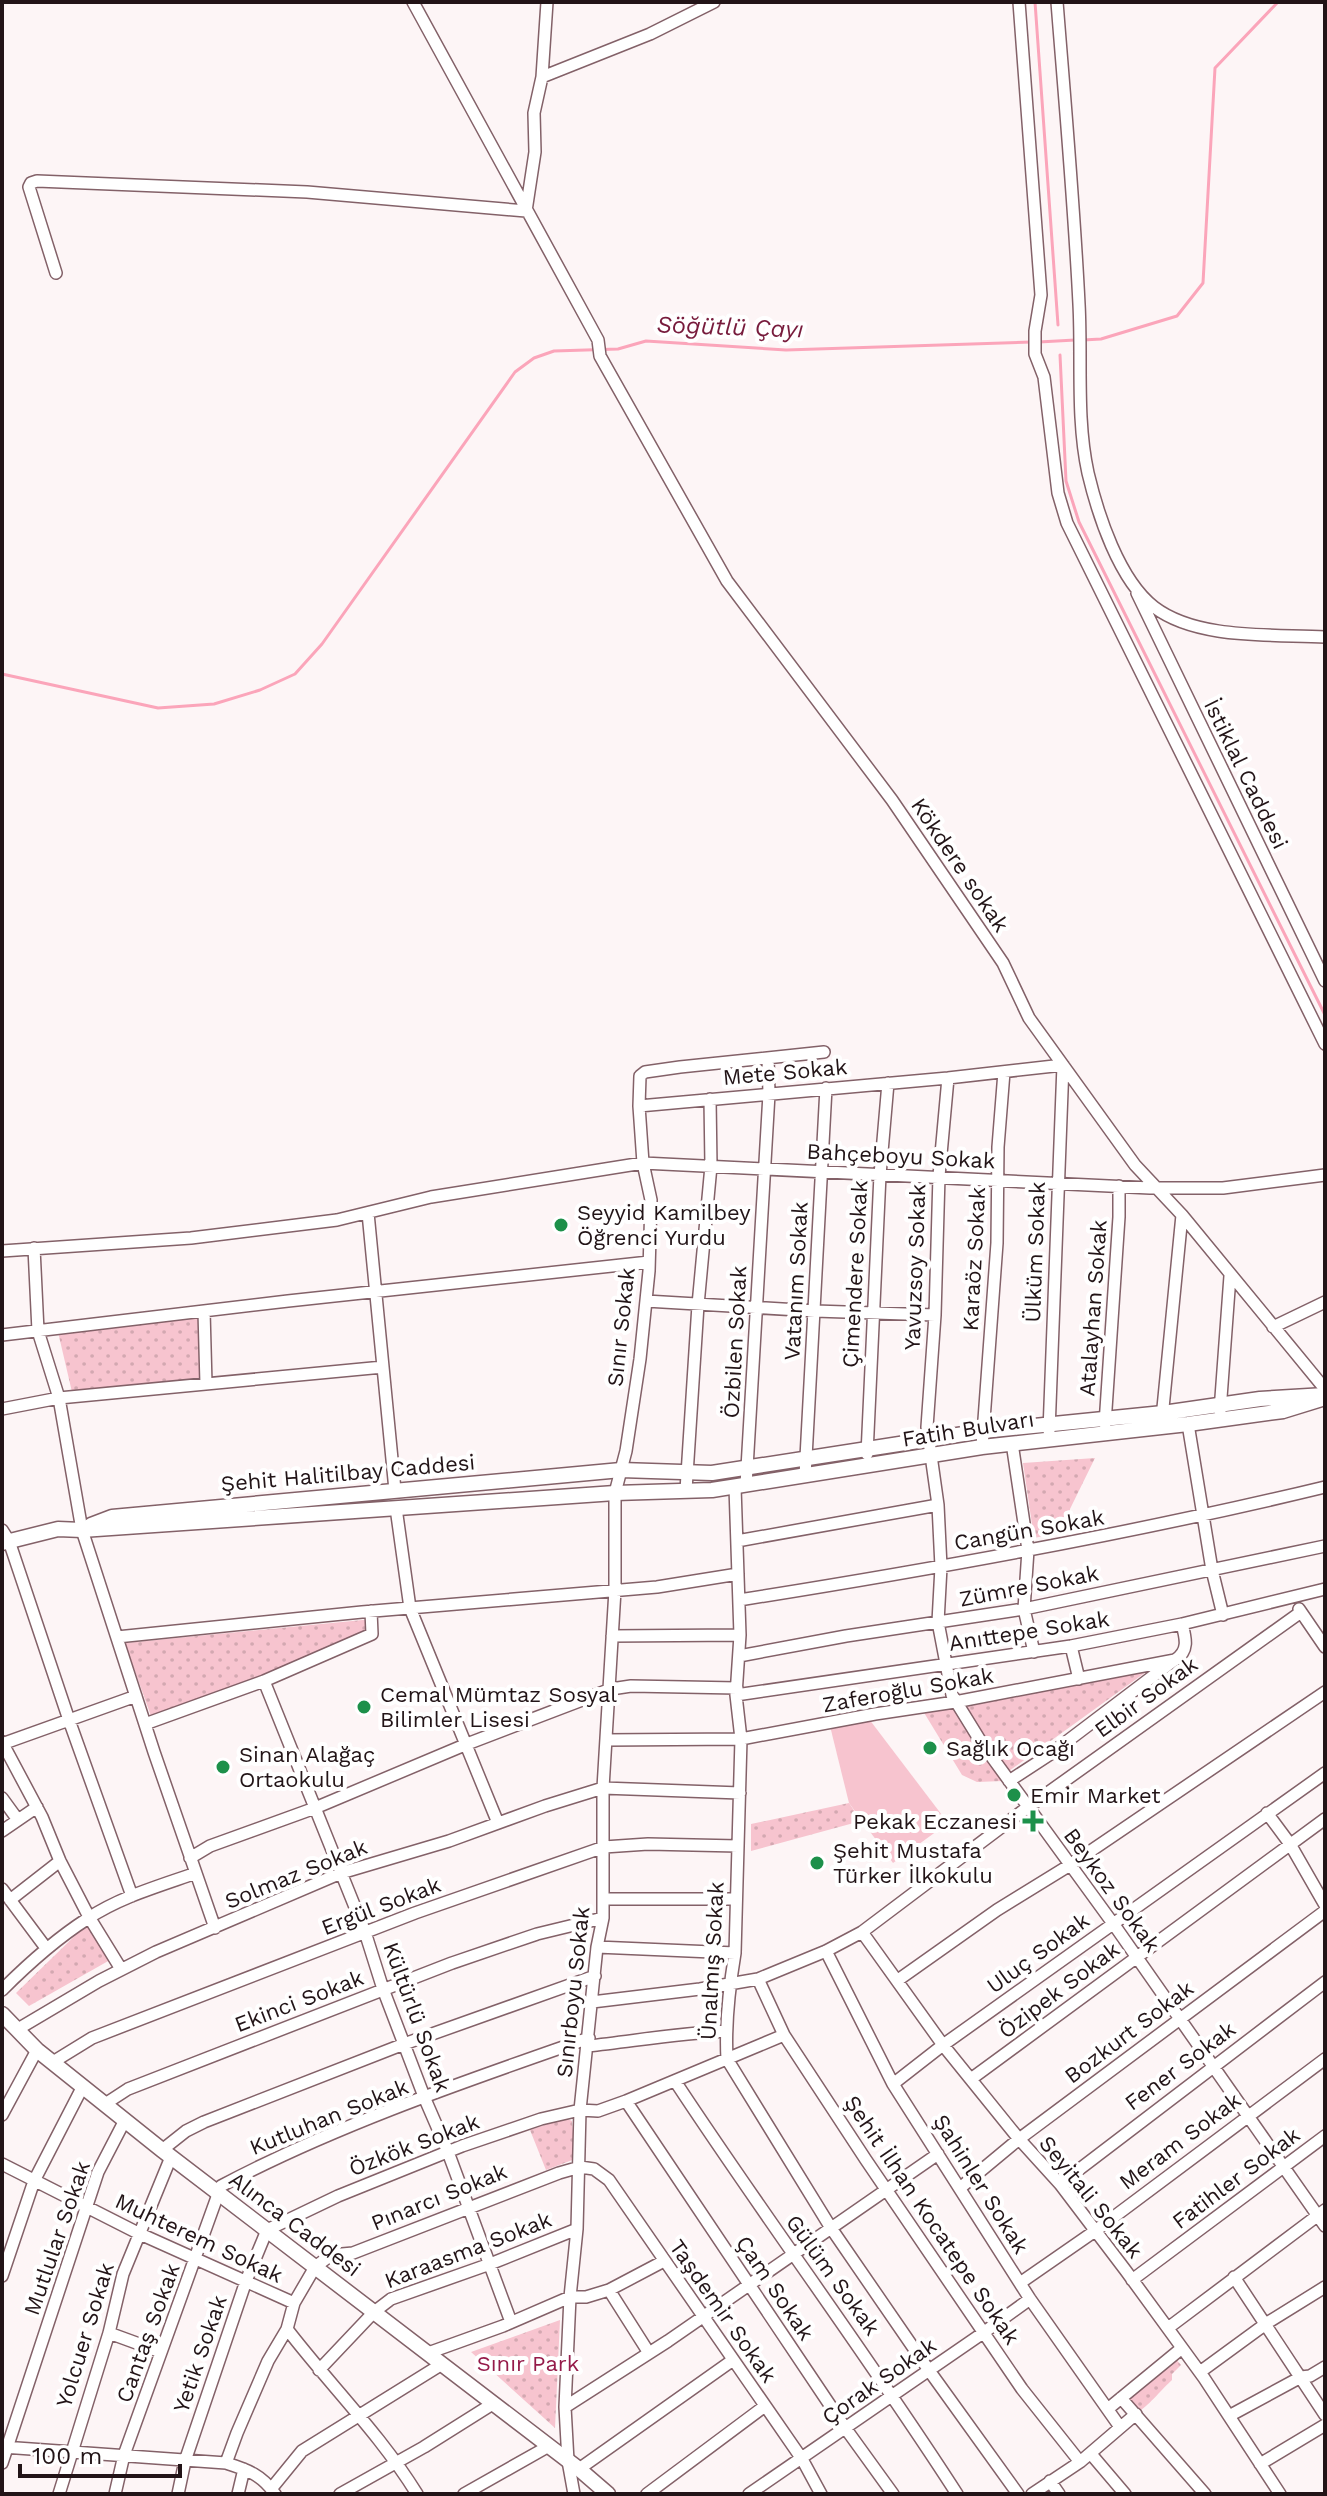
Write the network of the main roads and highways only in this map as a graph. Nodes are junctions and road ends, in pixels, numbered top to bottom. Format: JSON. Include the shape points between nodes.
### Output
{"nodes":[{"id":1,"x":1325,"y":1394,"type":"edge"},
{"id":2,"x":1220,"y":1412,"type":"junction"},
{"id":3,"x":1162,"y":1419,"type":"junction"},
{"id":4,"x":1049,"y":1432,"type":"junction"},
{"id":5,"x":615,"y":1493,"type":"joint"},
{"id":6,"x":82,"y":1530,"type":"junction"},
{"id":7,"x":4,"y":1538,"type":"edge"},
{"id":8,"x":2,"y":2014,"type":"edge"},
{"id":9,"x":608,"y":2494,"type":"edge"}],
"edges":[{"from":1,"to":2,"type":"main road","via":[[1260,1399]]},
{"from":2,"to":3,"type":"main road"},
{"from":2,"to":3,"type":"main road","via":[[1188,1424]]},
{"from":3,"to":4,"type":"main road"},
{"from":4,"to":5,"type":"main road","name":"Fatih Bulvarı","via":[[1012,1443],[741,1486]]},
{"from":4,"to":6,"type":"main road","name":"Şehit Halitilbay Caddesi","via":[[983,1431],[712,1473],[621,1470],[112,1517]]},
{"from":5,"to":6,"type":"main road","name":"Şehit Halitilbay Caddesi"},
{"from":6,"to":7,"type":"main road","name":"Şehit Halitilbay Caddesi"},
{"from":8,"to":9,"type":"main road","name":"Alınca Caddesi","via":[[37,2050],[125,2120]]}]}
